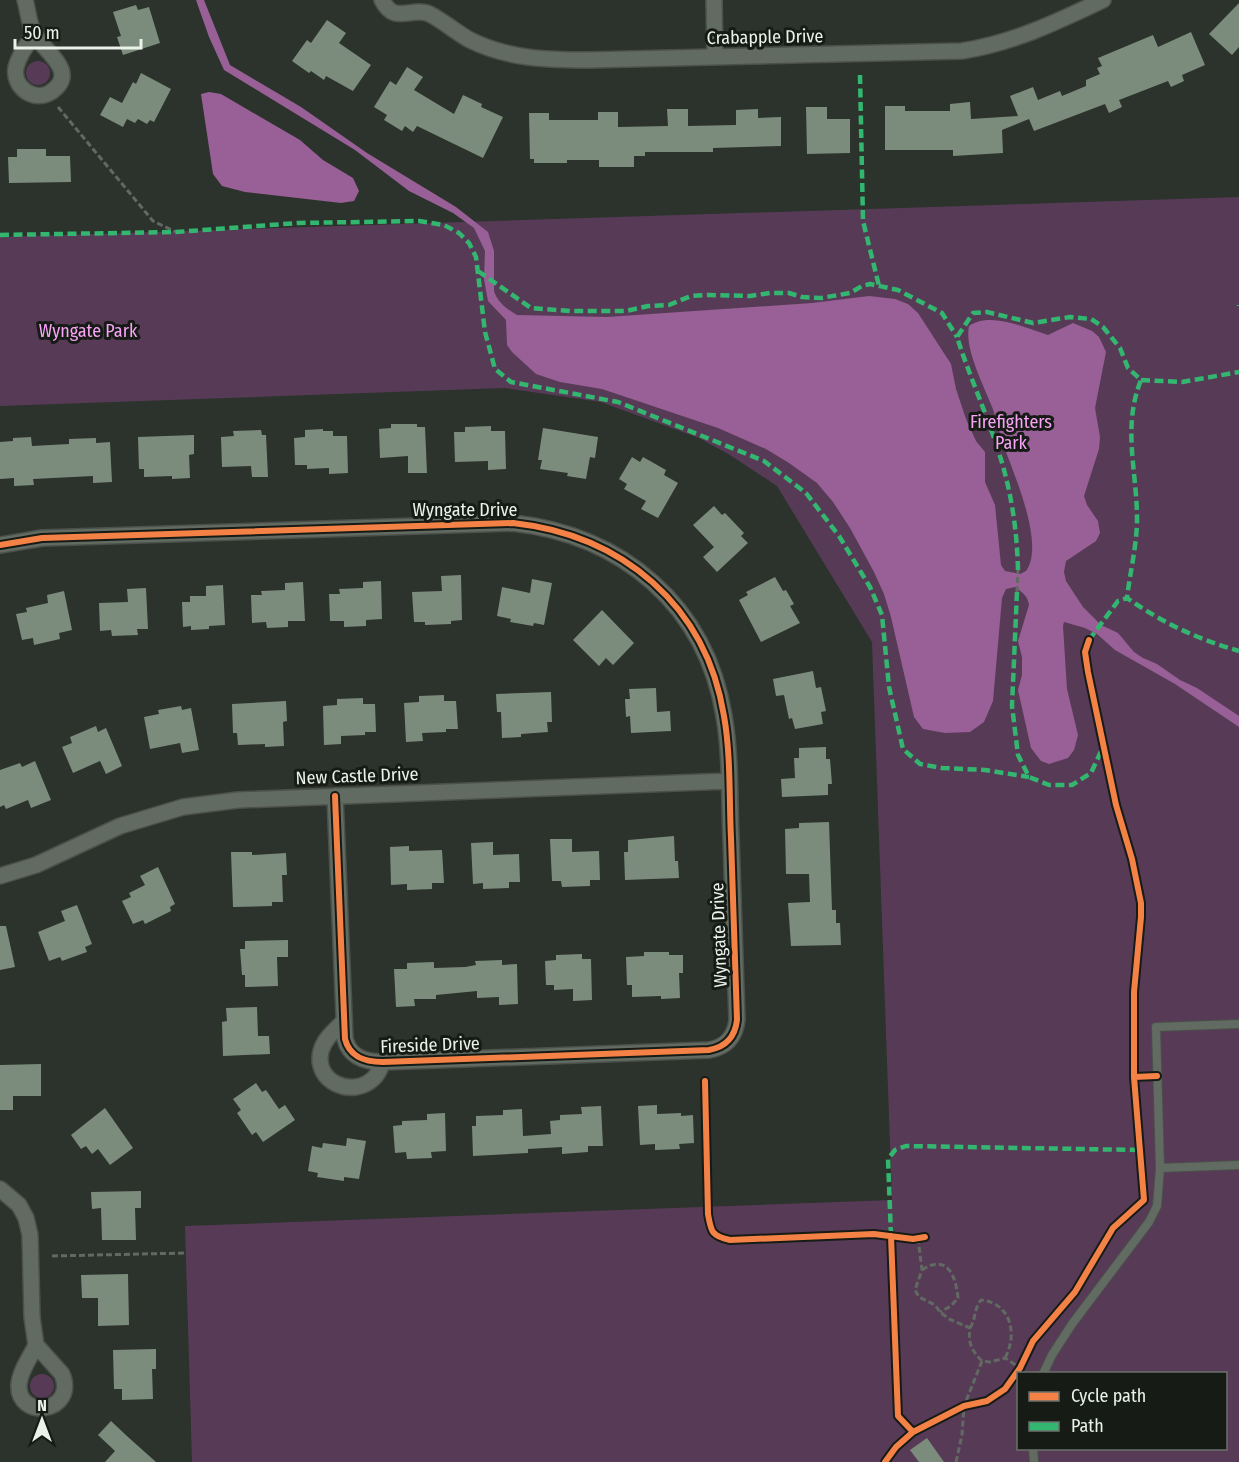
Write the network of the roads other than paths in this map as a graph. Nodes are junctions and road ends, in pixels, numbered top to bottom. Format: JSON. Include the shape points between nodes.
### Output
{"nodes":[{"id":1,"x":25,"y":0,"type":"edge"},
{"id":2,"x":382,"y":0,"type":"edge"},
{"id":3,"x":714,"y":0,"type":"edge"},
{"id":4,"x":1103,"y":0,"type":"edge"},
{"id":5,"x":427,"y":6,"type":"edge"},
{"id":6,"x":34,"y":35,"type":"dead end"},
{"id":7,"x":715,"y":57,"type":"junction"},
{"id":8,"x":0,"y":545,"type":"edge"},
{"id":9,"x":729,"y":782,"type":"junction"},
{"id":10,"x":335,"y":796,"type":"junction"},
{"id":11,"x":0,"y":876,"type":"edge"},
{"id":12,"x":344,"y":1022,"type":"junction"},
{"id":13,"x":1239,"y":1024,"type":"edge"},
{"id":14,"x":730,"y":1039,"type":"joint"},
{"id":15,"x":383,"y":1062,"type":"junction"},
{"id":16,"x":1239,"y":1165,"type":"edge"},
{"id":17,"x":1160,"y":1168,"type":"junction"},
{"id":18,"x":0,"y":1189,"type":"edge"},
{"id":19,"x":36,"y":1345,"type":"dead end"},
{"id":20,"x":1044,"y":1372,"type":"edge"}],
"edges":[{"from":1,"to":6,"type":"street"},
{"from":2,"to":5,"type":"street","name":"Crabapple Drive","via":[[394,13]]},
{"from":3,"to":7,"type":"street"},
{"from":4,"to":7,"type":"street","name":"Crabapple Drive","via":[[1040,30],[962,51]]},
{"from":5,"to":7,"type":"street","name":"Crabapple Drive","via":[[477,43],[531,58]]},
{"from":8,"to":9,"type":"street","name":"Wyngate Drive","via":[[42,538],[486,522],[557,530],[602,547],[639,571],[663,592],[691,627],[717,686],[724,716]]},
{"from":9,"to":10,"type":"street","name":"New Castle Drive"},
{"from":9,"to":14,"type":"street","name":"Wyngate Drive","via":[[737,1020]]},
{"from":10,"to":11,"type":"street","name":"New Castle Drive","via":[[238,800],[183,807],[120,826],[36,865]]},
{"from":10,"to":12,"type":"street","name":"Fireside Drive"},
{"from":12,"to":15,"type":"street","name":"Fireside Drive","via":[[351,1052],[366,1061]]},
{"from":12,"to":15,"type":"street","name":"Fireside Drive","via":[[328,1036],[321,1051],[321,1066],[330,1080],[343,1088],[359,1087],[374,1079]]},
{"from":13,"to":17,"type":"lane","via":[[1156,1027]]},
{"from":14,"to":15,"type":"street","name":"Fireside Drive","via":[[709,1050]]},
{"from":16,"to":17,"type":"lane"},
{"from":17,"to":20,"type":"lane","via":[[1157,1206],[1149,1222],[1072,1324]]},
{"from":18,"to":19,"type":"street","via":[[19,1205],[30,1235]]}]}
